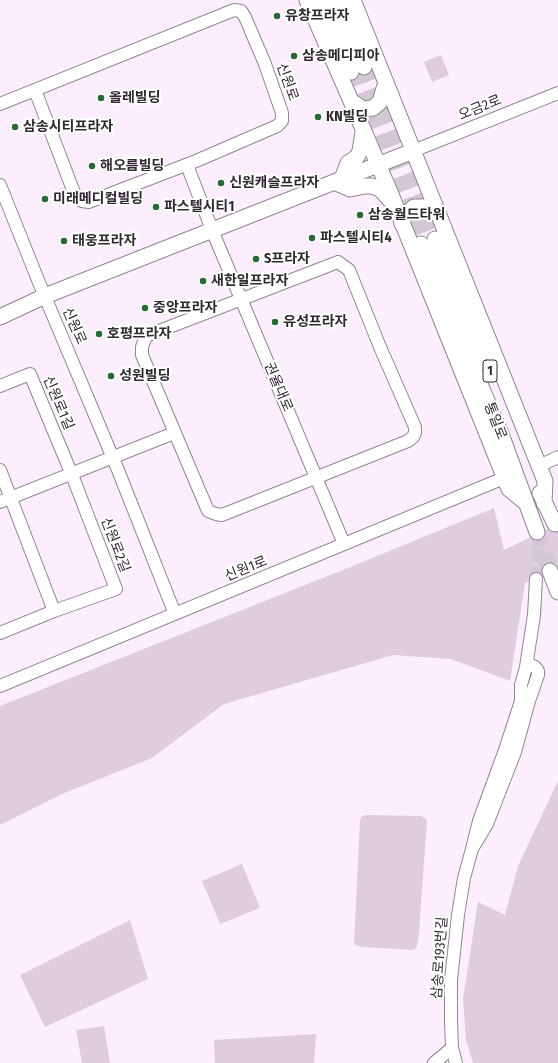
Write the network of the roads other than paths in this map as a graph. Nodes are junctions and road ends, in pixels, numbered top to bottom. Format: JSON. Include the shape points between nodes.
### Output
{"nodes":[{"id":1,"x":307,"y":0,"type":"edge"},
{"id":2,"x":322,"y":0,"type":"edge"},
{"id":3,"x":338,"y":0,"type":"edge"},
{"id":4,"x":353,"y":0,"type":"edge"},
{"id":5,"x":386,"y":82,"type":"junction"},
{"id":6,"x":35,"y":90,"type":"junction"},
{"id":7,"x":558,"y":92,"type":"edge"},
{"id":8,"x":351,"y":101,"type":"junction"},
{"id":9,"x":0,"y":104,"type":"edge"},
{"id":10,"x":363,"y":131,"type":"junction"},
{"id":11,"x":413,"y":151,"type":"junction"},
{"id":12,"x":187,"y":164,"type":"junction"},
{"id":13,"x":378,"y":165,"type":"junction"},
{"id":14,"x":338,"y":180,"type":"junction"},
{"id":15,"x":0,"y":185,"type":"edge"},
{"id":16,"x":394,"y":202,"type":"junction"},
{"id":17,"x":439,"y":215,"type":"junction"},
{"id":18,"x":402,"y":224,"type":"junction"},
{"id":19,"x":212,"y":230,"type":"junction"},
{"id":20,"x":436,"y":239,"type":"tunnel mouth"},
{"id":21,"x":421,"y":244,"type":"tunnel mouth"},
{"id":22,"x":45,"y":296,"type":"junction"},
{"id":23,"x":241,"y":299,"type":"junction"},
{"id":24,"x":0,"y":317,"type":"edge"},
{"id":25,"x":0,"y":386,"type":"edge"},
{"id":26,"x":174,"y":433,"type":"junction"},
{"id":27,"x":113,"y":457,"type":"junction"},
{"id":28,"x":558,"y":457,"type":"edge"},
{"id":29,"x":539,"y":466,"type":"junction"},
{"id":30,"x":0,"y":470,"type":"edge"},
{"id":31,"x":71,"y":473,"type":"junction"},
{"id":32,"x":316,"y":478,"type":"junction"},
{"id":33,"x":504,"y":478,"type":"junction"},
{"id":34,"x":5,"y":500,"type":"edge"},
{"id":35,"x":526,"y":503,"type":"junction"},
{"id":36,"x":544,"y":503,"type":"junction"},
{"id":37,"x":555,"y":524,"type":"dead end"},
{"id":38,"x":537,"y":532,"type":"tunnel mouth"},
{"id":39,"x":344,"y":544,"type":"junction"},
{"id":40,"x":550,"y":571,"type":"tunnel mouth"},
{"id":41,"x":536,"y":579,"type":"tunnel mouth"},
{"id":42,"x":558,"y":592,"type":"edge"},
{"id":43,"x":54,"y":611,"type":"junction"},
{"id":44,"x":175,"y":614,"type":"junction"},
{"id":45,"x":1,"y":631,"type":"edge"},
{"id":46,"x":0,"y":686,"type":"edge"},
{"id":47,"x":452,"y":1048,"type":"junction"},
{"id":48,"x":434,"y":1063,"type":"edge"},
{"id":49,"x":456,"y":1063,"type":"edge"}],
"edges":[{"from":1,"to":8,"type":"main road"},
{"from":2,"to":3,"type":"main road","via":[[358,69]]},
{"from":4,"to":5,"type":"main road"},
{"from":5,"to":8,"type":"main road","via":[[380,102],[373,108],[363,109]]},
{"from":5,"to":11,"type":"main road"},
{"from":6,"to":9,"type":"street","name":"신원로"},
{"from":6,"to":12,"type":"street","name":"신원로","via":[[76,198],[82,201],[88,202]]},
{"from":6,"to":12,"type":"street","name":"신원로","via":[[234,10],[241,11],[265,64],[282,114],[282,121],[277,126]]},
{"from":7,"to":11,"type":"street","name":"오금2로"},
{"from":8,"to":10,"type":"main road"},
{"from":10,"to":13,"type":"main road"},
{"from":10,"to":14,"type":"main road","via":[[357,157],[348,163]]},
{"from":11,"to":13,"type":"main road"},
{"from":11,"to":17,"type":"main road"},
{"from":12,"to":19,"type":"street","name":"권율대로"},
{"from":13,"to":14,"type":"main road"},
{"from":13,"to":16,"type":"main road"},
{"from":14,"to":16,"type":"main road","via":[[350,189],[372,186],[380,189]]},
{"from":14,"to":19,"type":"main road"},
{"from":15,"to":22,"type":"street","name":"신원로"},
{"from":16,"to":18,"type":"main road"},
{"from":17,"to":18,"type":"main road","via":[[427,207],[414,207],[404,216]]},
{"from":17,"to":29,"type":"main road"},
{"from":18,"to":33,"type":"main road"},
{"from":19,"to":22,"type":"main road"},
{"from":19,"to":23,"type":"street","name":"권율대로"},
{"from":20,"to":36,"type":"main road","name":"통일로","number":"1"},
{"from":21,"to":35,"type":"main road","name":"통일로","number":"1","via":[[501,434]]},
{"from":22,"to":24,"type":"main road"},
{"from":22,"to":27,"type":"street","name":"신원로"},
{"from":23,"to":26,"type":"street","via":[[146,336],[142,355]]},
{"from":23,"to":32,"type":"street","name":"권율대로"},
{"from":23,"to":32,"type":"street","via":[[338,262],[349,270],[415,433],[408,441]]},
{"from":25,"to":31,"type":"street","name":"신원로1길","via":[[30,374]]},
{"from":26,"to":27,"type":"street"},
{"from":26,"to":32,"type":"street","via":[[208,510],[216,514],[222,515]]},
{"from":27,"to":31,"type":"street"},
{"from":27,"to":44,"type":"street","name":"신원로"},
{"from":28,"to":29,"type":"street"},
{"from":29,"to":36,"type":"main road","via":[[545,481]]},
{"from":30,"to":34,"type":"street"},
{"from":31,"to":34,"type":"street"},
{"from":31,"to":43,"type":"street","name":"신원로2길","via":[[116,589]]},
{"from":32,"to":39,"type":"street","name":"권율대로"},
{"from":33,"to":35,"type":"main road","via":[[509,489]]},
{"from":33,"to":39,"type":"street","name":"신원1로"},
{"from":34,"to":43,"type":"street"},
{"from":35,"to":38,"type":"main road","name":"통일로","number":"1"},
{"from":36,"to":37,"type":"main road","name":"통일로","number":"1"},
{"from":39,"to":44,"type":"street","name":"신원1로"},
{"from":40,"to":42,"type":"main road"},
{"from":41,"to":47,"type":"street","name":"삼송로193번길","via":[[534,615],[526,667],[531,665],[538,671],[515,752],[487,824],[472,849],[464,878],[452,973]]},
{"from":43,"to":45,"type":"street","name":"신원로2길"},
{"from":44,"to":46,"type":"street","name":"신원1로"},
{"from":47,"to":48,"type":"street"},
{"from":47,"to":49,"type":"street","name":"삼송로193번길"}]}
